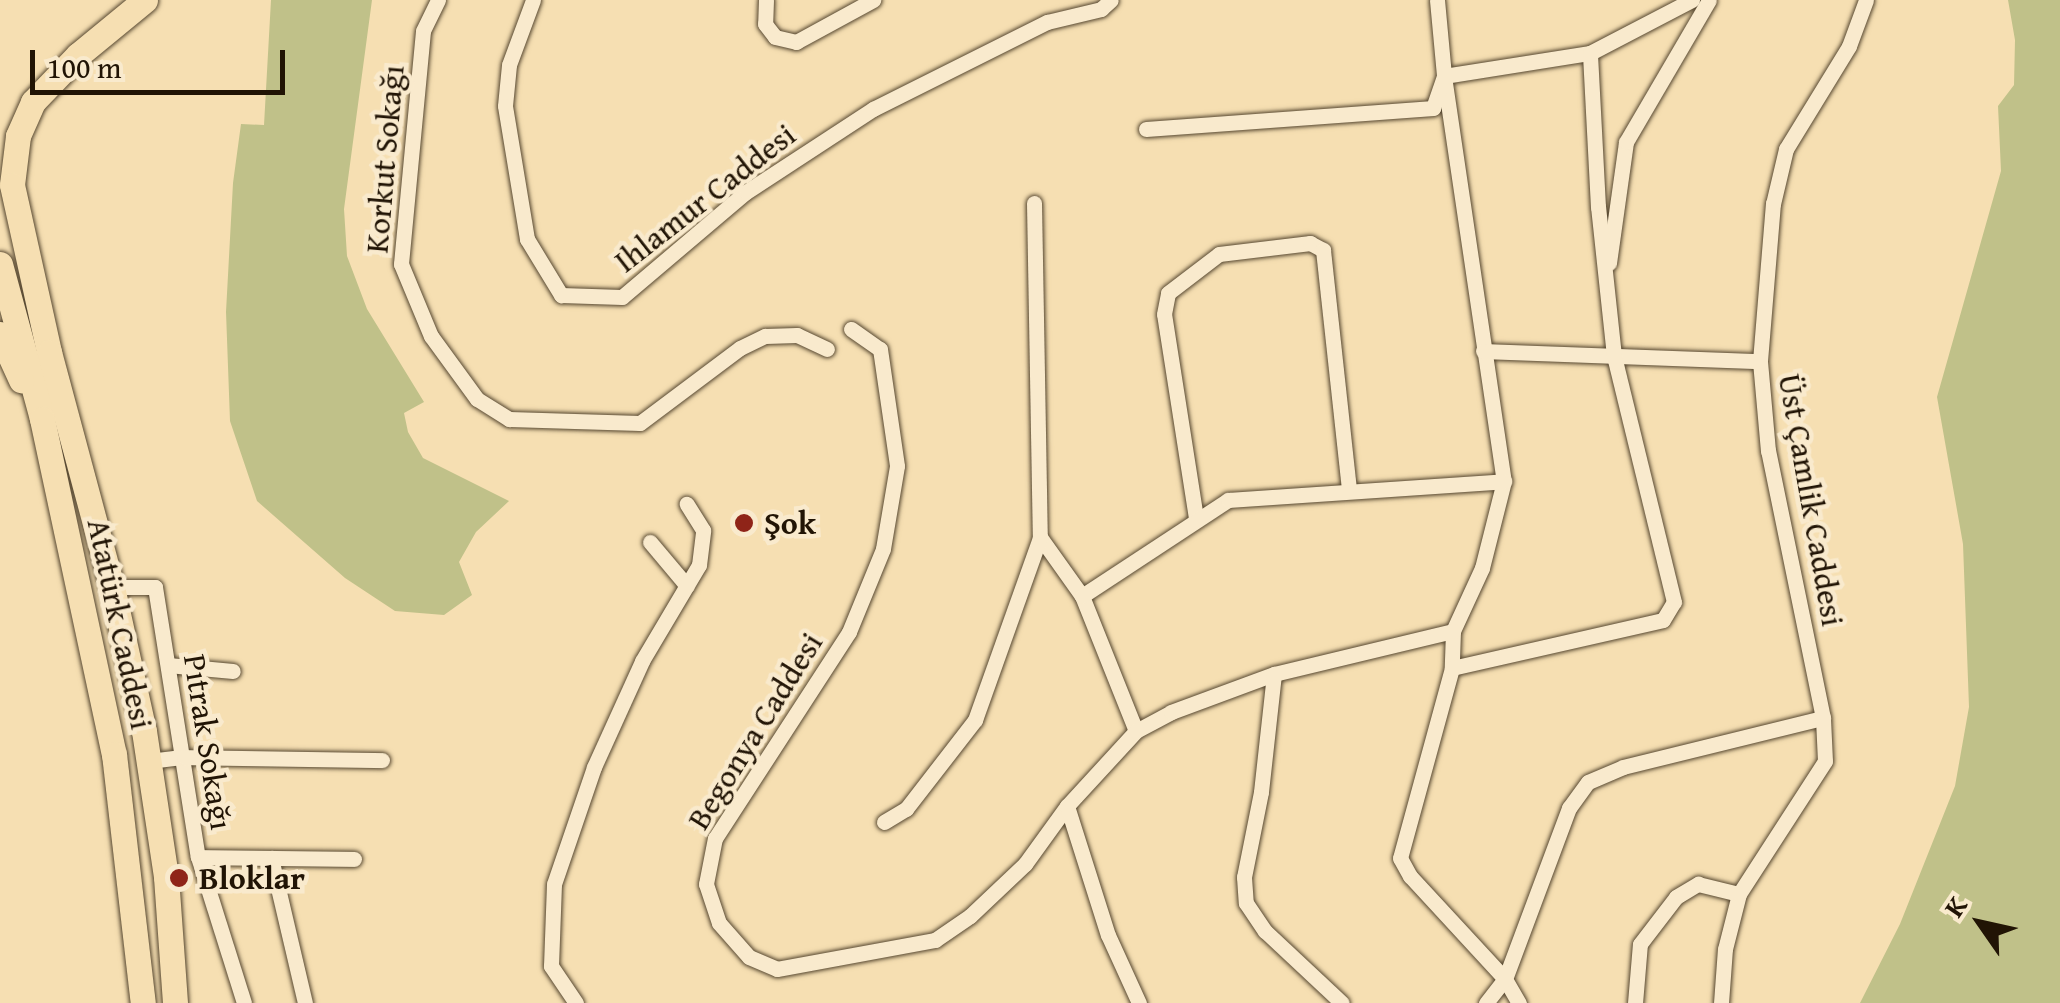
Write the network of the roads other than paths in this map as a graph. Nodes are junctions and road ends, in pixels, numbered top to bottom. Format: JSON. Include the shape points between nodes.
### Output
{"nodes":[{"id":1,"x":145,"y":0,"type":"edge"},
{"id":2,"x":438,"y":0,"type":"edge"},
{"id":3,"x":533,"y":0,"type":"edge"},
{"id":4,"x":766,"y":0,"type":"edge"},
{"id":5,"x":873,"y":0,"type":"edge"},
{"id":6,"x":1437,"y":0,"type":"edge"},
{"id":7,"x":1692,"y":0,"type":"edge"},
{"id":8,"x":1708,"y":0,"type":"edge"},
{"id":9,"x":1866,"y":0,"type":"edge"},
{"id":10,"x":1106,"y":5,"type":"edge"},
{"id":11,"x":1590,"y":53,"type":"junction"},
{"id":12,"x":1444,"y":76,"type":"junction"},
{"id":13,"x":1146,"y":129,"type":"dead end"},
{"id":14,"x":0,"y":196,"type":"edge"},
{"id":15,"x":1034,"y":203,"type":"dead end"},
{"id":16,"x":0,"y":264,"type":"edge"},
{"id":17,"x":32,"y":268,"type":"junction"},
{"id":18,"x":1605,"y":289,"type":"junction"},
{"id":19,"x":852,"y":329,"type":"dead end"},
{"id":20,"x":0,"y":334,"type":"edge"},
{"id":21,"x":826,"y":350,"type":"dead end"},
{"id":22,"x":1482,"y":351,"type":"junction"},
{"id":23,"x":1614,"y":356,"type":"junction"},
{"id":24,"x":1760,"y":361,"type":"junction"},
{"id":25,"x":42,"y":418,"type":"junction"},
{"id":26,"x":1504,"y":482,"type":"junction"},
{"id":27,"x":1349,"y":490,"type":"junction"},
{"id":28,"x":687,"y":504,"type":"dead end"},
{"id":29,"x":1196,"y":518,"type":"junction"},
{"id":30,"x":1040,"y":537,"type":"junction"},
{"id":31,"x":650,"y":542,"type":"dead end"},
{"id":32,"x":687,"y":586,"type":"junction"},
{"id":33,"x":112,"y":587,"type":"junction"},
{"id":34,"x":1082,"y":596,"type":"junction"},
{"id":35,"x":1453,"y":632,"type":"junction"},
{"id":36,"x":168,"y":664,"type":"junction"},
{"id":37,"x":1452,"y":668,"type":"junction"},
{"id":38,"x":233,"y":671,"type":"dead end"},
{"id":39,"x":1274,"y":674,"type":"junction"},
{"id":40,"x":1823,"y":718,"type":"junction"},
{"id":41,"x":1136,"y":730,"type":"junction"},
{"id":42,"x":184,"y":757,"type":"junction"},
{"id":43,"x":382,"y":760,"type":"dead end"},
{"id":44,"x":148,"y":761,"type":"junction"},
{"id":45,"x":1067,"y":806,"type":"junction"},
{"id":46,"x":884,"y":822,"type":"dead end"},
{"id":47,"x":198,"y":857,"type":"junction"},
{"id":48,"x":271,"y":858,"type":"junction"},
{"id":49,"x":354,"y":859,"type":"dead end"},
{"id":50,"x":1739,"y":894,"type":"junction"},
{"id":51,"x":1504,"y":979,"type":"junction"},
{"id":52,"x":143,"y":1003,"type":"edge"},
{"id":53,"x":175,"y":1003,"type":"edge"},
{"id":54,"x":244,"y":1003,"type":"edge"},
{"id":55,"x":306,"y":1003,"type":"edge"},
{"id":56,"x":576,"y":1003,"type":"edge"},
{"id":57,"x":1139,"y":1003,"type":"edge"},
{"id":58,"x":1342,"y":1003,"type":"edge"},
{"id":59,"x":1486,"y":1003,"type":"edge"},
{"id":60,"x":1519,"y":1003,"type":"edge"},
{"id":61,"x":1634,"y":1003,"type":"edge"},
{"id":62,"x":1721,"y":1003,"type":"edge"}],
"edges":[{"from":1,"to":17,"type":"main road","via":[[56,76],[33,102],[18,136],[12,185]]},
{"from":2,"to":21,"type":"street","name":"Korkut Sokağı","via":[[424,32],[401,264],[431,336],[476,399],[509,419],[640,423],[765,336],[798,335]]},
{"from":3,"to":10,"type":"street","name":"Ihlamur Caddesi","via":[[509,65],[505,106],[527,239],[561,295],[622,297],[746,192],[874,109],[1047,22]]},
{"from":4,"to":5,"type":"street","via":[[764,24],[774,37],[796,42]]},
{"from":6,"to":12,"type":"street"},
{"from":7,"to":11,"type":"street"},
{"from":8,"to":18,"type":"street","via":[[1626,142]]},
{"from":9,"to":24,"type":"street","name":"Üst Çamlik Caddesi","via":[[1850,46],[1786,149],[1773,204]]},
{"from":11,"to":12,"type":"street"},
{"from":11,"to":18,"type":"street"},
{"from":12,"to":13,"type":"street","via":[[1433,108]]},
{"from":12,"to":22,"type":"street"},
{"from":14,"to":17,"type":"main road"},
{"from":15,"to":30,"type":"street"},
{"from":16,"to":25,"type":"main road","name":"Atatürk Caddesi"},
{"from":17,"to":33,"type":"main road","name":"Atatürk Caddesi"},
{"from":18,"to":23,"type":"street"},
{"from":19,"to":45,"type":"street","name":"Begonya Caddesi","via":[[880,348],[897,466],[883,549],[849,632],[714,838],[706,884],[719,923],[749,957],[776,969],[934,940],[1025,864]]},
{"from":20,"to":25,"type":"main road"},
{"from":22,"to":23,"type":"street"},
{"from":22,"to":26,"type":"street"},
{"from":23,"to":24,"type":"street"},
{"from":23,"to":37,"type":"street","via":[[1674,602],[1663,620]]},
{"from":24,"to":40,"type":"street","name":"Üst Çamlik Caddesi","via":[[1768,451]]},
{"from":25,"to":52,"type":"main road","name":"Atatürk Caddesi","via":[[114,754]]},
{"from":26,"to":27,"type":"street"},
{"from":26,"to":35,"type":"street","via":[[1482,568]]},
{"from":27,"to":29,"type":"street","via":[[1228,500]]},
{"from":27,"to":29,"type":"street","via":[[1323,250],[1310,242],[1219,254],[1168,293],[1164,314]]},
{"from":28,"to":32,"type":"street","via":[[703,530],[699,565]]},
{"from":29,"to":34,"type":"street"},
{"from":30,"to":34,"type":"street"},
{"from":30,"to":46,"type":"street","via":[[975,720],[906,808]]},
{"from":31,"to":32,"type":"street"},
{"from":32,"to":56,"type":"street","via":[[642,661],[594,766],[554,884],[551,966]]},
{"from":33,"to":36,"type":"street","name":"Pıtrak Sokağı","via":[[155,587]]},
{"from":33,"to":44,"type":"main road","name":"Atatürk Caddesi"},
{"from":34,"to":41,"type":"street"},
{"from":35,"to":37,"type":"street"},
{"from":35,"to":39,"type":"street","name":"Begonya Caddesi"},
{"from":36,"to":38,"type":"street"},
{"from":36,"to":42,"type":"street","name":"Pıtrak Sokağı"},
{"from":37,"to":51,"type":"street","via":[[1400,858]]},
{"from":39,"to":41,"type":"street","name":"Begonya Caddesi"},
{"from":39,"to":58,"type":"street","via":[[1244,877],[1246,903],[1265,931]]},
{"from":40,"to":50,"type":"street","name":"Üst Çamlik Caddesi","via":[[1825,761]]},
{"from":40,"to":51,"type":"street","via":[[1623,767],[1588,782],[1569,808]]},
{"from":41,"to":45,"type":"street","name":"Begonya Caddesi"},
{"from":42,"to":43,"type":"street"},
{"from":42,"to":44,"type":"street"},
{"from":42,"to":47,"type":"street","name":"Pıtrak Sokağı"},
{"from":44,"to":53,"type":"main road","name":"Atatürk Caddesi","via":[[166,877]]},
{"from":45,"to":57,"type":"street","via":[[1108,935]]},
{"from":47,"to":48,"type":"street"},
{"from":47,"to":54,"type":"street","name":"Pıtrak Sokağı"},
{"from":48,"to":49,"type":"street"},
{"from":48,"to":55,"type":"street","name":"Pıtrak Sokağı"},
{"from":50,"to":61,"type":"street","via":[[1698,884],[1676,897],[1640,944]]},
{"from":50,"to":62,"type":"street","name":"Üst Çamlik Caddesi","via":[[1724,949]]},
{"from":51,"to":59,"type":"street"},
{"from":51,"to":60,"type":"street"}]}
